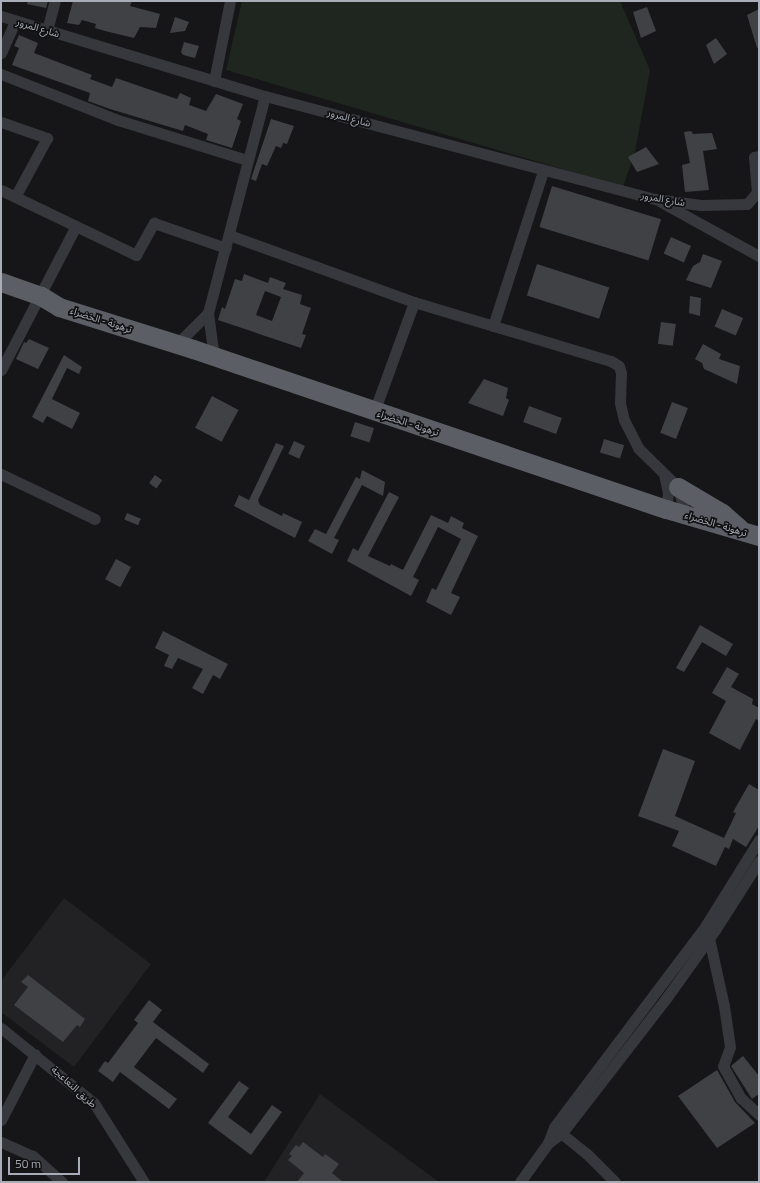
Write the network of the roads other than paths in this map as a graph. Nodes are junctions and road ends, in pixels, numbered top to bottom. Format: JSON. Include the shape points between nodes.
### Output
{"nodes":[{"id":1,"x":55,"y":1,"type":"edge"},
{"id":2,"x":230,"y":1,"type":"edge"},
{"id":3,"x":1,"y":16,"type":"edge"},
{"id":4,"x":15,"y":21,"type":"junction"},
{"id":5,"x":47,"y":30,"type":"junction"},
{"id":6,"x":1,"y":53,"type":"edge"},
{"id":7,"x":1,"y":74,"type":"edge"},
{"id":8,"x":214,"y":81,"type":"junction"},
{"id":9,"x":265,"y":96,"type":"junction"},
{"id":10,"x":1,"y":122,"type":"edge"},
{"id":11,"x":759,"y":156,"type":"edge"},
{"id":12,"x":247,"y":160,"type":"junction"},
{"id":13,"x":543,"y":171,"type":"junction"},
{"id":14,"x":1,"y":190,"type":"edge"},
{"id":15,"x":15,"y":197,"type":"junction"},
{"id":16,"x":656,"y":199,"type":"junction"},
{"id":17,"x":75,"y":228,"type":"junction"},
{"id":18,"x":229,"y":235,"type":"junction"},
{"id":19,"x":226,"y":248,"type":"junction"},
{"id":20,"x":759,"y":256,"type":"edge"},
{"id":21,"x":1,"y":282,"type":"edge"},
{"id":22,"x":1,"y":295,"type":"edge"},
{"id":23,"x":38,"y":301,"type":"junction"},
{"id":24,"x":414,"y":302,"type":"junction"},
{"id":25,"x":208,"y":313,"type":"junction"},
{"id":26,"x":493,"y":326,"type":"junction"},
{"id":27,"x":177,"y":344,"type":"junction"},
{"id":28,"x":214,"y":357,"type":"junction"},
{"id":29,"x":2,"y":367,"type":"edge"},
{"id":30,"x":374,"y":412,"type":"junction"},
{"id":31,"x":1,"y":474,"type":"edge"},
{"id":32,"x":664,"y":474,"type":"junction"},
{"id":33,"x":678,"y":487,"type":"junction"},
{"id":34,"x":666,"y":509,"type":"junction"},
{"id":35,"x":685,"y":514,"type":"junction"},
{"id":36,"x":95,"y":519,"type":"dead end"},
{"id":37,"x":752,"y":534,"type":"edge"},
{"id":38,"x":759,"y":840,"type":"edge"},
{"id":39,"x":759,"y":861,"type":"edge"},
{"id":40,"x":709,"y":938,"type":"junction"},
{"id":41,"x":1,"y":1028,"type":"edge"},
{"id":42,"x":36,"y":1054,"type":"junction"},
{"id":43,"x":759,"y":1115,"type":"edge"},
{"id":44,"x":1,"y":1120,"type":"edge"},
{"id":45,"x":558,"y":1130,"type":"junction"},
{"id":46,"x":1,"y":1142,"type":"edge"},
{"id":47,"x":62,"y":1182,"type":"edge"},
{"id":48,"x":144,"y":1182,"type":"edge"},
{"id":49,"x":520,"y":1182,"type":"edge"},
{"id":50,"x":615,"y":1182,"type":"edge"}],
"edges":[{"from":1,"to":5,"type":"street"},
{"from":2,"to":8,"type":"street"},
{"from":3,"to":4,"type":"street","name":"شارع المرور"},
{"from":4,"to":5,"type":"street","name":"شارع المرور"},
{"from":4,"to":6,"type":"street"},
{"from":5,"to":8,"type":"street","name":"شارع المرور"},
{"from":7,"to":12,"type":"street","via":[[118,120]]},
{"from":8,"to":9,"type":"street","name":"شارع المرور"},
{"from":9,"to":12,"type":"street"},
{"from":9,"to":13,"type":"street","name":"شارع المرور"},
{"from":10,"to":15,"type":"street","via":[[47,138]]},
{"from":11,"to":16,"type":"street","name":"شارع المرور","via":[[754,157],[757,192],[746,204],[701,205]]},
{"from":12,"to":18,"type":"street"},
{"from":13,"to":16,"type":"street","name":"شارع المرور"},
{"from":13,"to":26,"type":"street"},
{"from":14,"to":15,"type":"street"},
{"from":15,"to":17,"type":"street"},
{"from":16,"to":20,"type":"street"},
{"from":17,"to":19,"type":"street","via":[[136,255],[154,223]]},
{"from":17,"to":23,"type":"street"},
{"from":18,"to":19,"type":"street"},
{"from":18,"to":24,"type":"street"},
{"from":19,"to":25,"type":"street"},
{"from":21,"to":23,"type":"highway"},
{"from":22,"to":23,"type":"highway"},
{"from":23,"to":27,"type":"highway","name":"ترهونة - الخضراء"},
{"from":23,"to":29,"type":"street"},
{"from":24,"to":26,"type":"street"},
{"from":24,"to":30,"type":"street"},
{"from":25,"to":27,"type":"street"},
{"from":25,"to":28,"type":"street"},
{"from":26,"to":32,"type":"street","via":[[611,361],[619,366],[620,403],[624,420],[638,448]]},
{"from":27,"to":28,"type":"highway","name":"ترهونة - الخضراء"},
{"from":28,"to":30,"type":"highway","name":"ترهونة - الخضراء"},
{"from":30,"to":34,"type":"highway","name":"ترهونة - الخضراء"},
{"from":31,"to":36,"type":"street"},
{"from":32,"to":33,"type":"street"},
{"from":32,"to":34,"type":"street","via":[[668,493]]},
{"from":33,"to":35,"type":"street"},
{"from":33,"to":37,"type":"highway"},
{"from":34,"to":35,"type":"highway","name":"ترهونة - الخضراء"},
{"from":35,"to":37,"type":"highway","name":"ترهونة - الخضراء"},
{"from":38,"to":45,"type":"street","via":[[706,925]]},
{"from":39,"to":40,"type":"street"},
{"from":40,"to":43,"type":"street","via":[[730,1047],[723,1066],[742,1098]]},
{"from":40,"to":45,"type":"street"},
{"from":41,"to":42,"type":"street","name":"طريق النعاعجة"},
{"from":42,"to":44,"type":"street"},
{"from":42,"to":48,"type":"street","name":"طريق النعاعجة","via":[[94,1103]]},
{"from":45,"to":49,"type":"street"},
{"from":45,"to":50,"type":"street"},
{"from":46,"to":47,"type":"street","via":[[33,1156]]}]}
